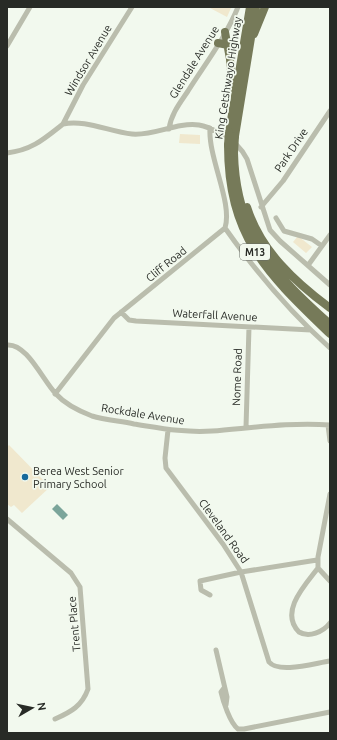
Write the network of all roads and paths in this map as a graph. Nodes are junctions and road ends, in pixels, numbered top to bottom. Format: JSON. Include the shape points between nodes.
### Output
{"nodes":[{"id":1,"x":30,"y":7,"type":"edge"},
{"id":2,"x":132,"y":7,"type":"edge"},
{"id":3,"x":238,"y":7,"type":"edge"},
{"id":4,"x":250,"y":7,"type":"edge"},
{"id":5,"x":256,"y":7,"type":"edge"},
{"id":6,"x":265,"y":7,"type":"edge"},
{"id":7,"x":225,"y":32,"type":"junction"},
{"id":8,"x":218,"y":43,"type":"junction"},
{"id":9,"x":250,"y":43,"type":"junction"},
{"id":10,"x":228,"y":45,"type":"junction"},
{"id":11,"x":7,"y":46,"type":"edge"},
{"id":12,"x":234,"y":96,"type":"junction"},
{"id":13,"x":330,"y":111,"type":"edge"},
{"id":14,"x":63,"y":124,"type":"junction"},
{"id":15,"x":210,"y":128,"type":"junction"},
{"id":16,"x":169,"y":129,"type":"junction"},
{"id":17,"x":232,"y":134,"type":"junction"},
{"id":18,"x":7,"y":153,"type":"edge"},
{"id":19,"x":234,"y":162,"type":"junction"},
{"id":20,"x":259,"y":197,"type":"junction"},
{"id":21,"x":268,"y":200,"type":"junction"},
{"id":22,"x":234,"y":203,"type":"junction"},
{"id":23,"x":261,"y":207,"type":"junction"},
{"id":24,"x":276,"y":218,"type":"dead end"},
{"id":25,"x":225,"y":228,"type":"junction"},
{"id":26,"x":330,"y":235,"type":"edge"},
{"id":27,"x":322,"y":246,"type":"junction"},
{"id":28,"x":309,"y":264,"type":"junction"},
{"id":29,"x":330,"y":284,"type":"edge"},
{"id":30,"x":272,"y":288,"type":"junction"},
{"id":31,"x":330,"y":308,"type":"edge"},
{"id":32,"x":121,"y":312,"type":"junction"},
{"id":33,"x":330,"y":324,"type":"edge"},
{"id":34,"x":249,"y":327,"type":"junction"},
{"id":35,"x":311,"y":330,"type":"junction"},
{"id":36,"x":330,"y":334,"type":"edge"},
{"id":37,"x":7,"y":344,"type":"edge"},
{"id":38,"x":330,"y":348,"type":"edge"},
{"id":39,"x":55,"y":394,"type":"junction"},
{"id":40,"x":329,"y":425,"type":"edge"},
{"id":41,"x":246,"y":427,"type":"junction"},
{"id":42,"x":168,"y":430,"type":"junction"},
{"id":43,"x":330,"y":441,"type":"edge"},
{"id":44,"x":330,"y":494,"type":"edge"},
{"id":45,"x":7,"y":519,"type":"edge"},
{"id":46,"x":317,"y":560,"type":"junction"},
{"id":47,"x":318,"y":568,"type":"junction"},
{"id":48,"x":242,"y":572,"type":"junction"},
{"id":49,"x":330,"y":581,"type":"edge"},
{"id":50,"x":210,"y":595,"type":"dead end"},
{"id":51,"x":330,"y":623,"type":"edge"},
{"id":52,"x":216,"y":650,"type":"dead end"},
{"id":53,"x":330,"y":661,"type":"edge"},
{"id":54,"x":330,"y":712,"type":"edge"},
{"id":55,"x":55,"y":719,"type":"dead end"},
{"id":56,"x":236,"y":731,"type":"edge"}],
"edges":[{"from":1,"to":11,"type":"street"},
{"from":2,"to":14,"type":"street","name":"Windsor Avenue","via":[[83,86]]},
{"from":3,"to":7,"type":"street","name":"Glendale Avenue"},
{"from":4,"to":12,"type":"highway","name":"King Cetshwayo Highway","number":"M13"},
{"from":5,"to":9,"type":"highway","name":"King Cetshwayo Highway","number":"M13"},
{"from":6,"to":9,"type":"highway"},
{"from":7,"to":8,"type":"street","name":"Glendale Avenue"},
{"from":7,"to":10,"type":"highway"},
{"from":8,"to":10,"type":"highway"},
{"from":8,"to":16,"type":"street","name":"Glendale Avenue","via":[[179,104]]},
{"from":9,"to":17,"type":"highway","name":"King Cetshwayo Highway","number":"M13"},
{"from":10,"to":12,"type":"highway"},
{"from":12,"to":17,"type":"highway","name":"King Cetshwayo Highway","number":"M13"},
{"from":13,"to":21,"type":"street","name":"Park Drive"},
{"from":14,"to":16,"type":"street","via":[[78,123],[134,134]]},
{"from":14,"to":18,"type":"street","via":[[26,150]]},
{"from":15,"to":16,"type":"street","via":[[197,124]]},
{"from":15,"to":20,"type":"street","via":[[231,139],[241,149],[247,159]]},
{"from":15,"to":25,"type":"street","via":[[212,150],[227,216]]},
{"from":17,"to":19,"type":"highway","name":"King Cetshwayo Highway","number":"M13","bridge":true},
{"from":17,"to":22,"type":"highway","name":"King Cetshwayo Highway","number":"M13","bridge":true,"via":[[228,145]]},
{"from":19,"to":31,"type":"highway","via":[[248,210],[271,252],[291,277]]},
{"from":19,"to":33,"type":"highway","name":"King Cetshwayo Highway","number":"M13","via":[[241,203],[259,247],[280,276]]},
{"from":20,"to":21,"type":"street"},
{"from":20,"to":23,"type":"street"},
{"from":21,"to":23,"type":"street","name":"Park Drive"},
{"from":22,"to":30,"type":"highway","via":[[244,237]]},
{"from":22,"to":36,"type":"highway","name":"King Cetshwayo Highway","number":"M13","via":[[245,234],[261,262],[285,291]]},
{"from":23,"to":28,"type":"street","via":[[273,234]]},
{"from":24,"to":27,"type":"street","via":[[284,230],[312,239]]},
{"from":25,"to":30,"type":"street"},
{"from":25,"to":32,"type":"street","name":"Cliff Road"},
{"from":26,"to":27,"type":"street"},
{"from":27,"to":28,"type":"street"},
{"from":28,"to":29,"type":"street"},
{"from":30,"to":35,"type":"street"},
{"from":32,"to":34,"type":"street","name":"Waterfall Avenue","via":[[136,322]]},
{"from":32,"to":39,"type":"street","name":"Cliff Road"},
{"from":34,"to":35,"type":"street","name":"Waterfall Avenue"},
{"from":34,"to":41,"type":"street","name":"Nome Road"},
{"from":35,"to":38,"type":"street"},
{"from":37,"to":39,"type":"street","name":"Rockdale Avenue","via":[[16,345],[24,352]]},
{"from":39,"to":42,"type":"street","name":"Rockdale Avenue","via":[[69,405],[91,415]]},
{"from":40,"to":41,"type":"street","name":"Rockdale Avenue"},
{"from":40,"to":43,"type":"street"},
{"from":41,"to":42,"type":"street","name":"Rockdale Avenue","via":[[205,431]]},
{"from":42,"to":48,"type":"street","name":"Cleveland Road","via":[[166,468]]},
{"from":44,"to":46,"type":"street"},
{"from":45,"to":55,"type":"street","name":"Trent Place","via":[[71,573],[78,582],[81,592],[88,689],[80,705]]},
{"from":46,"to":47,"type":"street"},
{"from":46,"to":48,"type":"street"},
{"from":47,"to":49,"type":"street"},
{"from":47,"to":51,"type":"street","via":[[296,598],[292,621],[302,634],[317,633]]},
{"from":48,"to":50,"type":"street","via":[[200,581],[201,590]]},
{"from":48,"to":53,"type":"street","name":"Cleveland Road","via":[[267,659],[271,665],[290,667]]},
{"from":52,"to":56,"type":"street","via":[[224,688],[221,692]]},
{"from":54,"to":56,"type":"street"}]}
